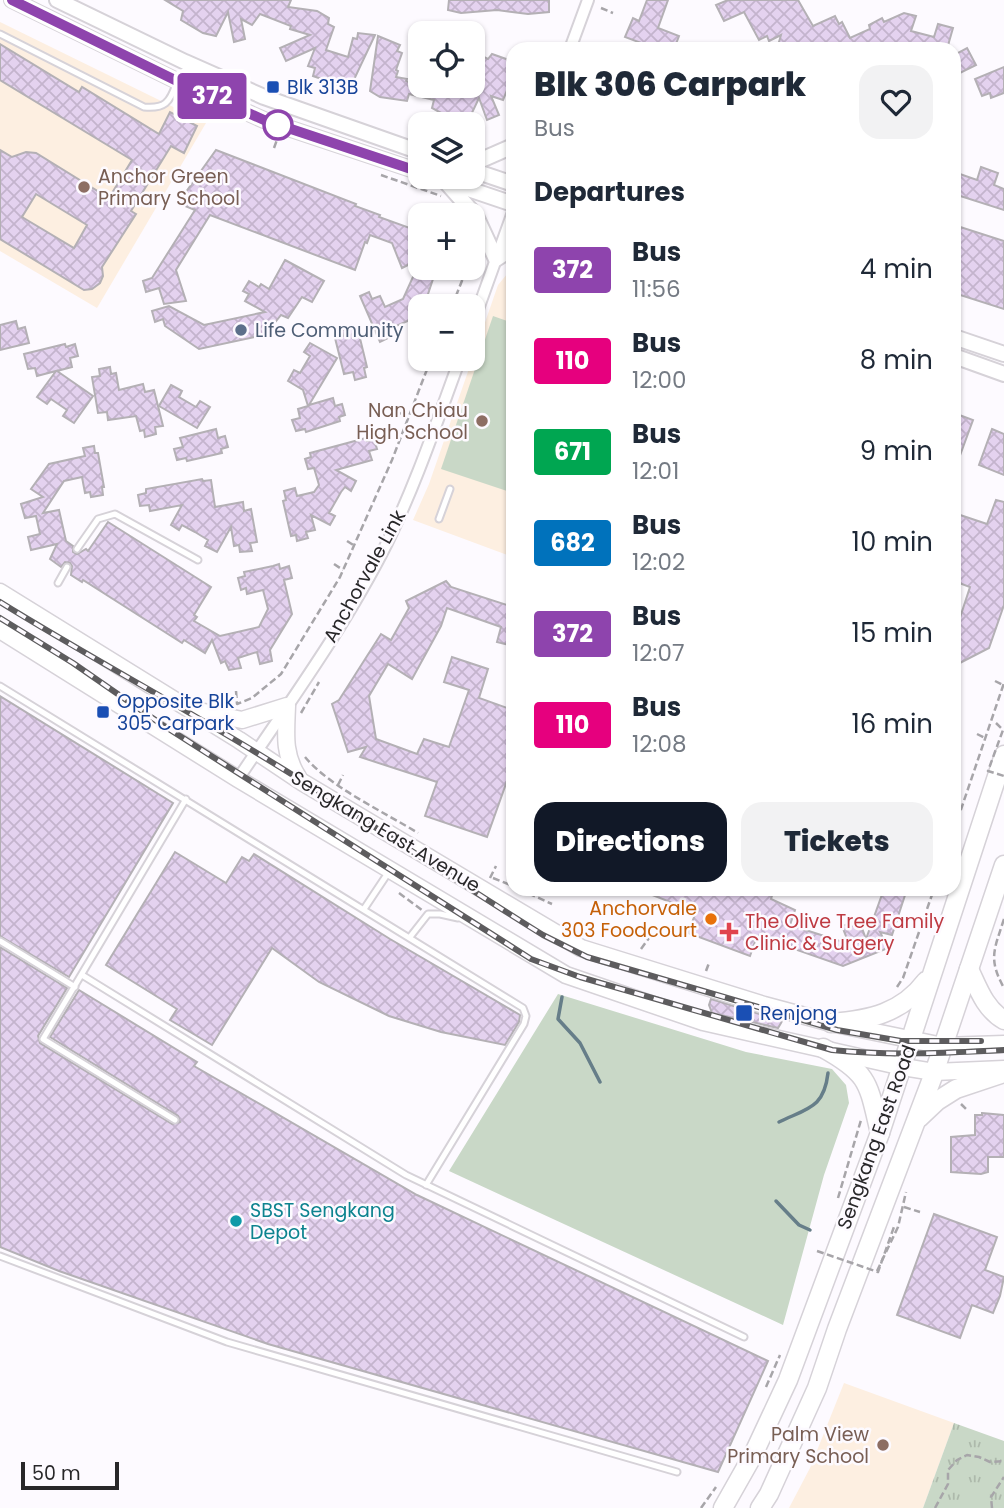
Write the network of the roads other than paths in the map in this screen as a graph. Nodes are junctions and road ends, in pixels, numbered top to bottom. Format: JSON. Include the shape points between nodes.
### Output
{"nodes":[{"id":1,"x":12,"y":0,"type":"edge"},
{"id":2,"x":57,"y":0,"type":"edge"},
{"id":3,"x":588,"y":0,"type":"edge"},
{"id":4,"x":0,"y":34,"type":"edge"},
{"id":5,"x":573,"y":42,"type":"edge"},
{"id":6,"x":177,"y":81,"type":"junction"},
{"id":7,"x":408,"y":148,"type":"edge"},
{"id":8,"x":506,"y":149,"type":"edge"},
{"id":9,"x":485,"y":158,"type":"edge"},
{"id":10,"x":408,"y":168,"type":"edge"},
{"id":11,"x":485,"y":174,"type":"edge"},
{"id":12,"x":506,"y":182,"type":"edge"},
{"id":13,"x":449,"y":189,"type":"edge"},
{"id":14,"x":469,"y":189,"type":"edge"},
{"id":15,"x":506,"y":202,"type":"edge"},
{"id":16,"x":506,"y":231,"type":"edge"},
{"id":17,"x":506,"y":253,"type":"edge"},
{"id":18,"x":495,"y":260,"type":"junction"},
{"id":19,"x":483,"y":294,"type":"edge"},
{"id":20,"x":961,"y":339,"type":"edge"},
{"id":21,"x":1004,"y":354,"type":"edge"},
{"id":22,"x":961,"y":359,"type":"edge"},
{"id":23,"x":456,"y":371,"type":"edge"},
{"id":24,"x":1004,"y":374,"type":"edge"},
{"id":25,"x":450,"y":489,"type":"dead end"},
{"id":26,"x":439,"y":519,"type":"dead end"},
{"id":27,"x":77,"y":549,"type":"dead end"},
{"id":28,"x":198,"y":560,"type":"dead end"},
{"id":29,"x":67,"y":568,"type":"dead end"},
{"id":30,"x":58,"y":583,"type":"dead end"},
{"id":31,"x":0,"y":592,"type":"edge"},
{"id":32,"x":0,"y":631,"type":"edge"},
{"id":33,"x":0,"y":686,"type":"edge"},
{"id":34,"x":288,"y":706,"type":"junction"},
{"id":35,"x":185,"y":707,"type":"junction"},
{"id":36,"x":256,"y":752,"type":"junction"},
{"id":37,"x":1004,"y":755,"type":"edge"},
{"id":38,"x":238,"y":779,"type":"junction"},
{"id":39,"x":302,"y":782,"type":"junction"},
{"id":40,"x":186,"y":799,"type":"junction"},
{"id":41,"x":1004,"y":865,"type":"edge"},
{"id":42,"x":390,"y":870,"type":"junction"},
{"id":43,"x":961,"y":886,"type":"edge"},
{"id":44,"x":958,"y":896,"type":"edge"},
{"id":45,"x":364,"y":909,"type":"junction"},
{"id":46,"x":486,"y":926,"type":"junction"},
{"id":47,"x":410,"y":937,"type":"junction"},
{"id":48,"x":0,"y":941,"type":"edge"},
{"id":49,"x":969,"y":969,"type":"junction"},
{"id":50,"x":933,"y":972,"type":"junction"},
{"id":51,"x":82,"y":975,"type":"junction"},
{"id":52,"x":75,"y":986,"type":"junction"},
{"id":53,"x":1004,"y":1020,"type":"edge"},
{"id":54,"x":831,"y":1023,"type":"junction"},
{"id":55,"x":912,"y":1038,"type":"junction"},
{"id":56,"x":1004,"y":1044,"type":"edge"},
{"id":57,"x":943,"y":1046,"type":"junction"},
{"id":58,"x":823,"y":1048,"type":"junction"},
{"id":59,"x":903,"y":1067,"type":"junction"},
{"id":60,"x":1004,"y":1071,"type":"edge"},
{"id":61,"x":934,"y":1072,"type":"junction"},
{"id":62,"x":175,"y":1120,"type":"dead end"},
{"id":63,"x":916,"y":1121,"type":"junction"},
{"id":64,"x":880,"y":1133,"type":"junction"},
{"id":65,"x":426,"y":1185,"type":"junction"},
{"id":66,"x":0,"y":1256,"type":"edge"},
{"id":67,"x":744,"y":1337,"type":"dead end"},
{"id":68,"x":677,"y":1472,"type":"dead end"},
{"id":69,"x":723,"y":1508,"type":"edge"},
{"id":70,"x":760,"y":1508,"type":"edge"}],
"edges":[{"from":1,"to":6,"type":"street"},
{"from":2,"to":7,"type":"street","via":[[264,97]]},
{"from":3,"to":5,"type":"street"},
{"from":4,"to":6,"type":"lane","via":[[144,107],[164,106]]},
{"from":6,"to":10,"type":"street","via":[[264,120]]},
{"from":8,"to":9,"type":"street"},
{"from":11,"to":12,"type":"street"},
{"from":13,"to":18,"type":"street","via":[[476,216]]},
{"from":14,"to":15,"type":"street"},
{"from":16,"to":18,"type":"street"},
{"from":17,"to":18,"type":"street"},
{"from":18,"to":19,"type":"street"},
{"from":20,"to":21,"type":"street"},
{"from":22,"to":24,"type":"street"},
{"from":23,"to":34,"type":"street","name":"Anchorvale Link","via":[[416,479],[386,544]]},
{"from":25,"to":26,"type":"lane"},
{"from":27,"to":28,"type":"lane","via":[[94,523],[115,514]]},
{"from":29,"to":30,"type":"lane"},
{"from":31,"to":35,"type":"main road","name":"Sengkang East Avenue"},
{"from":32,"to":38,"type":"main road","name":"Sengkang East Avenue"},
{"from":33,"to":40,"type":"lane"},
{"from":34,"to":35,"type":"main road","via":[[242,720]]},
{"from":34,"to":36,"type":"street","name":"Anchorvale Link"},
{"from":34,"to":39,"type":"main road","via":[[287,755]]},
{"from":35,"to":36,"type":"main road","name":"Sengkang East Avenue"},
{"from":36,"to":38,"type":"street","name":"Anchorvale Link"},
{"from":36,"to":39,"type":"main road","name":"Sengkang East Avenue"},
{"from":37,"to":43,"type":"main road","name":"Sengkang East Road"},
{"from":38,"to":42,"type":"main road","name":"Sengkang East Avenue"},
{"from":39,"to":54,"type":"main road","name":"Sengkang East Avenue","via":[[581,948]]},
{"from":40,"to":45,"type":"lane"},
{"from":40,"to":51,"type":"lane"},
{"from":41,"to":49,"type":"main road","name":"Sengkang East Road"},
{"from":42,"to":45,"type":"lane"},
{"from":42,"to":46,"type":"main road","name":"Sengkang East Avenue"},
{"from":44,"to":50,"type":"main road","name":"Sengkang East Road"},
{"from":45,"to":47,"type":"lane"},
{"from":46,"to":47,"type":"lane","via":[[428,914]]},
{"from":46,"to":58,"type":"main road","name":"Sengkang East Avenue","via":[[566,975],[703,1022]]},
{"from":47,"to":65,"type":"lane","via":[[523,1008],[526,1016]]},
{"from":48,"to":52,"type":"lane"},
{"from":49,"to":53,"type":"main road","via":[[982,999]]},
{"from":49,"to":57,"type":"main road","name":"Sengkang East Road"},
{"from":50,"to":54,"type":"main road","via":[[915,995],[891,1012]]},
{"from":50,"to":55,"type":"main road","name":"Sengkang East Road"},
{"from":51,"to":52,"type":"lane"},
{"from":51,"to":65,"type":"lane"},
{"from":52,"to":62,"type":"lane","via":[[43,1039]]},
{"from":54,"to":55,"type":"main road","name":"Sengkang East Avenue"},
{"from":55,"to":57,"type":"main road","name":"Sengkang East Avenue"},
{"from":55,"to":59,"type":"main road","name":"Sengkang East Road"},
{"from":56,"to":57,"type":"main road","name":"Sengkang East Avenue"},
{"from":57,"to":61,"type":"main road","name":"Sengkang East Road"},
{"from":58,"to":59,"type":"main road","name":"Sengkang East Avenue"},
{"from":58,"to":64,"type":"main road","via":[[851,1063],[864,1078]]},
{"from":59,"to":61,"type":"main road","name":"Sengkang East Avenue"},
{"from":59,"to":64,"type":"main road","name":"Sengkang East Road"},
{"from":60,"to":61,"type":"main road","name":"Sengkang East Avenue"},
{"from":60,"to":63,"type":"main road","via":[[956,1089]]},
{"from":61,"to":63,"type":"main road","name":"Sengkang East Road"},
{"from":63,"to":70,"type":"main road","name":"Sengkang East Road","via":[[817,1388]]},
{"from":64,"to":69,"type":"main road","name":"Sengkang East Road","via":[[788,1380]]},
{"from":65,"to":67,"type":"lane"},
{"from":66,"to":68,"type":"lane","via":[[227,1342]]}]}
